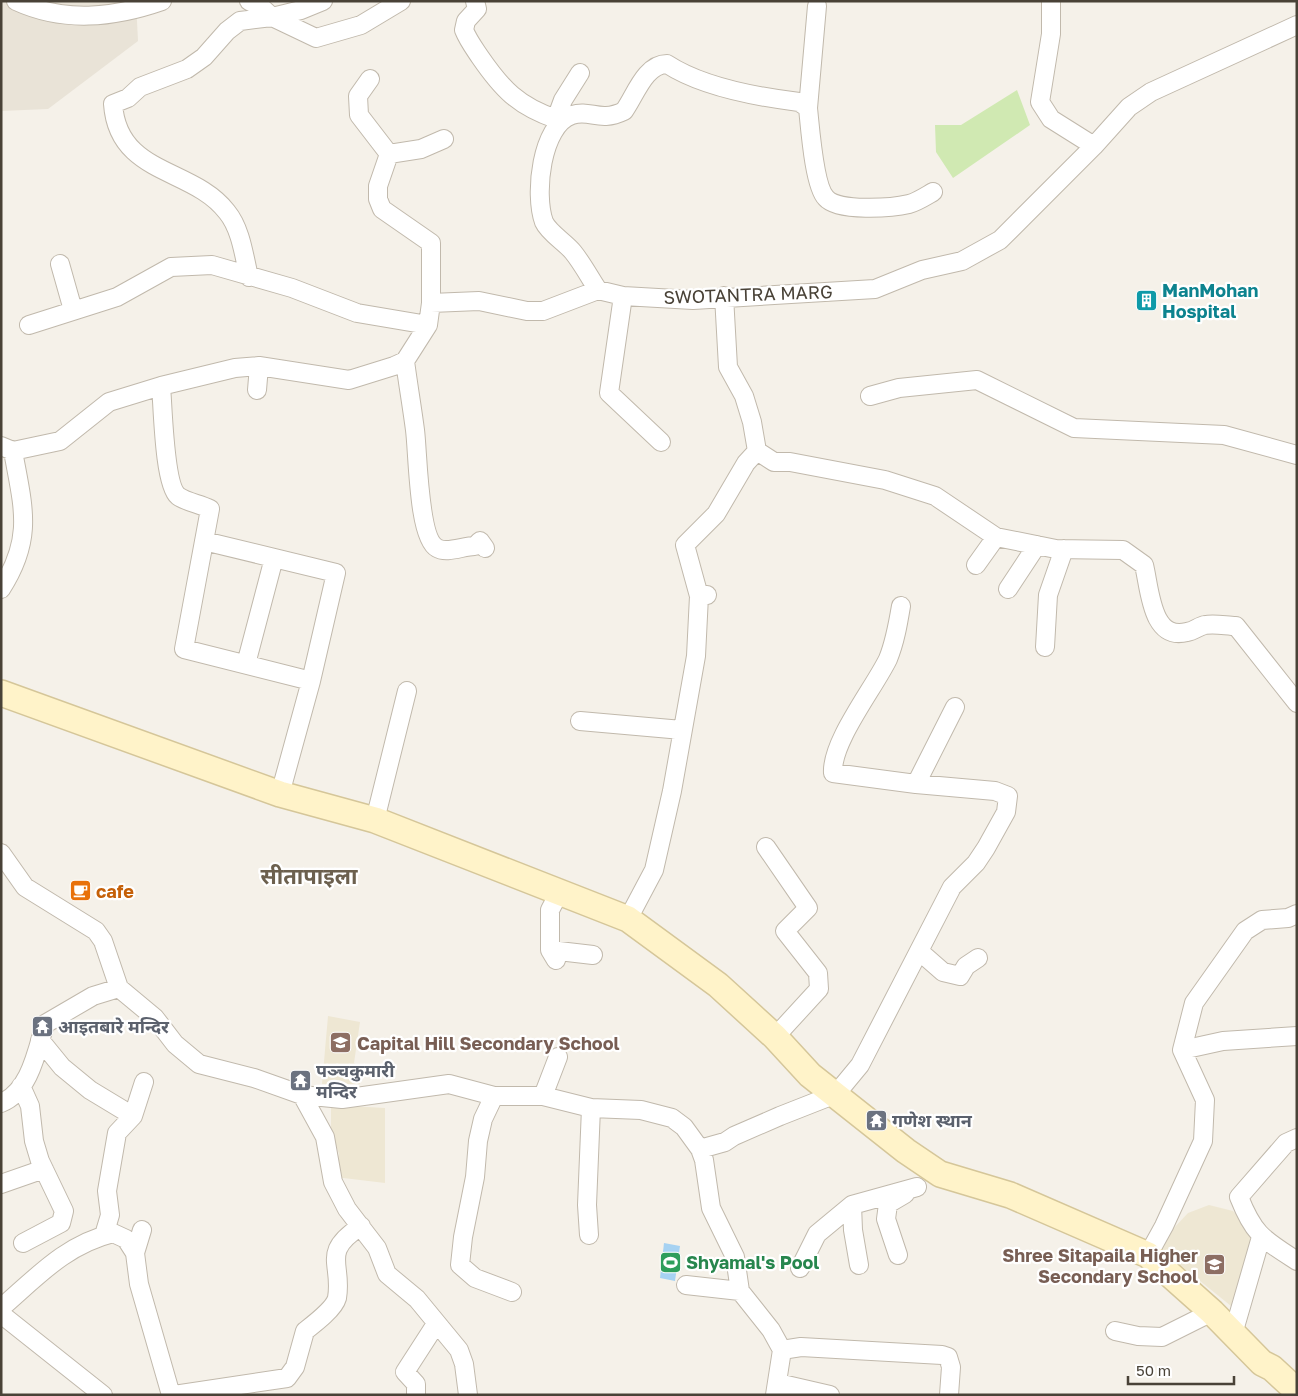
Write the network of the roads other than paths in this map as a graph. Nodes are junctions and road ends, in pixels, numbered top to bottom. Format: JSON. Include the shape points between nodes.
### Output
{"nodes":[{"id":1,"x":16,"y":1,"type":"edge"},
{"id":2,"x":162,"y":1,"type":"edge"},
{"id":3,"x":249,"y":1,"type":"edge"},
{"id":4,"x":323,"y":1,"type":"edge"},
{"id":5,"x":401,"y":1,"type":"edge"},
{"id":6,"x":475,"y":1,"type":"edge"},
{"id":7,"x":1051,"y":1,"type":"edge"},
{"id":8,"x":817,"y":6,"type":"dead end"},
{"id":9,"x":272,"y":17,"type":"junction"},
{"id":10,"x":1297,"y":25,"type":"edge"},
{"id":11,"x":683,"y":61,"type":"dead end"},
{"id":12,"x":580,"y":73,"type":"dead end"},
{"id":13,"x":370,"y":78,"type":"dead end"},
{"id":14,"x":728,"y":88,"type":"junction"},
{"id":15,"x":808,"y":108,"type":"junction"},
{"id":16,"x":558,"y":121,"type":"junction"},
{"id":17,"x":444,"y":139,"type":"dead end"},
{"id":18,"x":1094,"y":146,"type":"junction"},
{"id":19,"x":389,"y":154,"type":"junction"},
{"id":20,"x":933,"y":192,"type":"dead end"},
{"id":21,"x":60,"y":264,"type":"dead end"},
{"id":22,"x":249,"y":277,"type":"junction"},
{"id":23,"x":598,"y":290,"type":"junction"},
{"id":24,"x":623,"y":296,"type":"junction"},
{"id":25,"x":724,"y":296,"type":"junction"},
{"id":26,"x":431,"y":303,"type":"junction"},
{"id":27,"x":73,"y":310,"type":"junction"},
{"id":28,"x":29,"y":325,"type":"dead end"},
{"id":29,"x":428,"y":325,"type":"junction"},
{"id":30,"x":405,"y":361,"type":"junction"},
{"id":31,"x":259,"y":366,"type":"junction"},
{"id":32,"x":161,"y":386,"type":"junction"},
{"id":33,"x":257,"y":390,"type":"dead end"},
{"id":34,"x":870,"y":396,"type":"dead end"},
{"id":35,"x":661,"y":442,"type":"dead end"},
{"id":36,"x":7,"y":449,"type":"edge"},
{"id":37,"x":757,"y":451,"type":"junction"},
{"id":38,"x":1297,"y":455,"type":"edge"},
{"id":39,"x":996,"y":537,"type":"junction"},
{"id":40,"x":204,"y":541,"type":"junction"},
{"id":41,"x":1038,"y":544,"type":"junction"},
{"id":42,"x":485,"y":548,"type":"dead end"},
{"id":43,"x":1064,"y":549,"type":"junction"},
{"id":44,"x":274,"y":558,"type":"junction"},
{"id":45,"x":976,"y":565,"type":"dead end"},
{"id":46,"x":1,"y":589,"type":"edge"},
{"id":47,"x":1008,"y":589,"type":"dead end"},
{"id":48,"x":901,"y":606,"type":"dead end"},
{"id":49,"x":1045,"y":647,"type":"dead end"},
{"id":50,"x":246,"y":664,"type":"junction"},
{"id":51,"x":310,"y":681,"type":"junction"},
{"id":52,"x":407,"y":691,"type":"dead end"},
{"id":53,"x":1,"y":693,"type":"edge"},
{"id":54,"x":1297,"y":703,"type":"edge"},
{"id":55,"x":955,"y":707,"type":"dead end"},
{"id":56,"x":580,"y":721,"type":"dead end"},
{"id":57,"x":682,"y":730,"type":"junction"},
{"id":58,"x":916,"y":784,"type":"junction"},
{"id":59,"x":280,"y":794,"type":"junction"},
{"id":60,"x":375,"y":820,"type":"junction"},
{"id":61,"x":766,"y":847,"type":"dead end"},
{"id":62,"x":1,"y":853,"type":"edge"},
{"id":63,"x":559,"y":893,"type":"junction"},
{"id":64,"x":1297,"y":914,"type":"edge"},
{"id":65,"x":628,"y":919,"type":"junction"},
{"id":66,"x":919,"y":951,"type":"junction"},
{"id":67,"x":593,"y":955,"type":"dead end"},
{"id":68,"x":978,"y":958,"type":"dead end"},
{"id":69,"x":119,"y":988,"type":"junction"},
{"id":70,"x":1297,"y":1036,"type":"edge"},
{"id":71,"x":775,"y":1037,"type":"junction"},
{"id":72,"x":40,"y":1040,"type":"junction"},
{"id":73,"x":1182,"y":1050,"type":"junction"},
{"id":74,"x":558,"y":1058,"type":"dead end"},
{"id":75,"x":21,"y":1086,"type":"junction"},
{"id":76,"x":836,"y":1094,"type":"junction"},
{"id":77,"x":302,"y":1095,"type":"junction"},
{"id":78,"x":494,"y":1096,"type":"junction"},
{"id":79,"x":543,"y":1096,"type":"junction"},
{"id":80,"x":1,"y":1103,"type":"edge"},
{"id":81,"x":591,"y":1108,"type":"junction"},
{"id":82,"x":1297,"y":1138,"type":"edge"},
{"id":83,"x":700,"y":1149,"type":"junction"},
{"id":84,"x":44,"y":1169,"type":"junction"},
{"id":85,"x":940,"y":1174,"type":"junction"},
{"id":86,"x":1,"y":1184,"type":"edge"},
{"id":87,"x":917,"y":1187,"type":"junction"},
{"id":88,"x":852,"y":1204,"type":"junction"},
{"id":89,"x":361,"y":1226,"type":"junction"},
{"id":90,"x":142,"y":1230,"type":"dead end"},
{"id":91,"x":104,"y":1235,"type":"junction"},
{"id":92,"x":589,"y":1235,"type":"dead end"},
{"id":93,"x":1261,"y":1237,"type":"junction"},
{"id":94,"x":24,"y":1243,"type":"dead end"},
{"id":95,"x":135,"y":1253,"type":"junction"},
{"id":96,"x":898,"y":1255,"type":"dead end"},
{"id":97,"x":1148,"y":1255,"type":"junction"},
{"id":98,"x":1297,"y":1260,"type":"edge"},
{"id":99,"x":860,"y":1266,"type":"dead end"},
{"id":100,"x":800,"y":1268,"type":"dead end"},
{"id":101,"x":686,"y":1285,"type":"dead end"},
{"id":102,"x":512,"y":1292,"type":"dead end"},
{"id":103,"x":740,"y":1292,"type":"junction"},
{"id":104,"x":1,"y":1308,"type":"edge"},
{"id":105,"x":1212,"y":1312,"type":"junction"},
{"id":106,"x":1,"y":1314,"type":"edge"},
{"id":107,"x":436,"y":1324,"type":"junction"},
{"id":108,"x":1115,"y":1331,"type":"dead end"},
{"id":109,"x":1233,"y":1334,"type":"junction"},
{"id":110,"x":782,"y":1350,"type":"junction"},
{"id":111,"x":776,"y":1389,"type":"edge"},
{"id":112,"x":1297,"y":1391,"type":"edge"},
{"id":113,"x":103,"y":1395,"type":"edge"},
{"id":114,"x":172,"y":1395,"type":"edge"},
{"id":115,"x":416,"y":1395,"type":"edge"},
{"id":116,"x":468,"y":1395,"type":"edge"},
{"id":117,"x":830,"y":1395,"type":"edge"},
{"id":118,"x":949,"y":1395,"type":"edge"}],
"edges":[{"from":1,"to":2,"type":"street","via":[[83,18],[129,11]]},
{"from":3,"to":9,"type":"street"},
{"from":4,"to":9,"type":"street"},
{"from":5,"to":9,"type":"street","via":[[361,25],[316,38]]},
{"from":6,"to":16,"type":"street","via":[[477,9],[466,21],[464,30],[495,79],[514,99]]},
{"from":7,"to":18,"type":"street","via":[[1051,34],[1040,102],[1051,119]]},
{"from":8,"to":15,"type":"street"},
{"from":9,"to":22,"type":"street","via":[[240,21],[187,69],[140,87],[128,98],[113,104],[114,121],[143,160],[205,192],[227,212],[238,234]]},
{"from":10,"to":18,"type":"street","name":"SWOTANTRA MARG","via":[[1151,92],[1129,107]]},
{"from":11,"to":14,"type":"street"},
{"from":12,"to":16,"type":"street","via":[[563,100]]},
{"from":13,"to":19,"type":"street","via":[[358,96],[359,115]]},
{"from":14,"to":15,"type":"street","via":[[800,102]]},
{"from":14,"to":16,"type":"street","via":[[662,64],[649,70],[624,112],[603,118],[572,115]]},
{"from":15,"to":20,"type":"street","via":[[811,141],[826,198],[852,208],[880,207],[910,204]]},
{"from":16,"to":23,"type":"street","via":[[542,158],[539,193],[545,223],[573,252]]},
{"from":17,"to":19,"type":"street","via":[[422,149]]},
{"from":18,"to":25,"type":"street","name":"SWOTANTRA MARG","via":[[1000,240],[962,261],[922,270],[875,289]]},
{"from":19,"to":26,"type":"street","via":[[378,186],[378,199],[382,209],[431,243]]},
{"from":21,"to":27,"type":"street"},
{"from":22,"to":27,"type":"street","via":[[212,265],[171,267],[117,297]]},
{"from":22,"to":29,"type":"street","via":[[292,288],[357,313]]},
{"from":23,"to":24,"type":"street","name":"SWOTANTRA MARG"},
{"from":23,"to":26,"type":"street","via":[[543,311],[479,301]]},
{"from":24,"to":25,"type":"street","name":"SWOTANTRA MARG","via":[[693,300]]},
{"from":24,"to":35,"type":"street","via":[[609,393]]},
{"from":25,"to":37,"type":"street","via":[[728,367],[744,396]]},
{"from":26,"to":29,"type":"street"},
{"from":27,"to":28,"type":"street"},
{"from":29,"to":30,"type":"street"},
{"from":30,"to":31,"type":"street","via":[[350,380]]},
{"from":30,"to":42,"type":"street","via":[[421,504],[431,544],[438,550],[450,550],[474,546],[480,541]]},
{"from":31,"to":32,"type":"street","via":[[235,368]]},
{"from":31,"to":33,"type":"street"},
{"from":32,"to":36,"type":"street","via":[[109,402],[60,440]]},
{"from":32,"to":40,"type":"street","via":[[170,480],[177,495],[210,509]]},
{"from":34,"to":38,"type":"street","via":[[899,388],[977,380],[1074,428],[1224,435]]},
{"from":36,"to":46,"type":"street","via":[[24,524],[23,541],[13,569]]},
{"from":37,"to":39,"type":"street","via":[[774,462],[790,462],[885,480],[935,496]]},
{"from":37,"to":57,"type":"street","via":[[746,463],[716,514],[686,545],[703,595]]},
{"from":39,"to":41,"type":"street"},
{"from":39,"to":45,"type":"street"},
{"from":40,"to":44,"type":"street"},
{"from":40,"to":50,"type":"street","via":[[184,649]]},
{"from":41,"to":43,"type":"street"},
{"from":41,"to":47,"type":"street"},
{"from":43,"to":49,"type":"street","via":[[1048,595]]},
{"from":43,"to":54,"type":"street","via":[[1123,550],[1144,564],[1157,620],[1164,629],[1173,633],[1205,625],[1236,626]]},
{"from":44,"to":50,"type":"street"},
{"from":44,"to":51,"type":"street","via":[[336,573]]},
{"from":48,"to":58,"type":"street","via":[[888,658],[840,745],[833,773]]},
{"from":50,"to":51,"type":"street"},
{"from":51,"to":59,"type":"street"},
{"from":52,"to":60,"type":"street"},
{"from":53,"to":59,"type":"main road"},
{"from":55,"to":58,"type":"street"},
{"from":56,"to":57,"type":"street"},
{"from":57,"to":65,"type":"street","via":[[654,870]]},
{"from":58,"to":66,"type":"street","via":[[995,791],[1006,794],[1008,799],[1006,812],[986,848],[952,887]]},
{"from":59,"to":60,"type":"main road"},
{"from":60,"to":63,"type":"main road"},
{"from":61,"to":71,"type":"street","via":[[808,908],[786,931],[818,973],[819,989]]},
{"from":62,"to":69,"type":"street","via":[[25,887],[96,931],[103,941]]},
{"from":63,"to":65,"type":"main road"},
{"from":63,"to":67,"type":"street","via":[[550,910],[553,955]]},
{"from":64,"to":73,"type":"street","via":[[1262,920],[1245,931],[1194,1003]]},
{"from":65,"to":71,"type":"main road","via":[[718,985]]},
{"from":66,"to":68,"type":"street","via":[[943,972],[960,976],[966,966]]},
{"from":66,"to":76,"type":"street","via":[[860,1065]]},
{"from":69,"to":72,"type":"street","via":[[93,996],[45,1024]]},
{"from":69,"to":77,"type":"street","via":[[155,1018],[175,1044],[199,1064]]},
{"from":70,"to":73,"type":"street","via":[[1223,1041]]},
{"from":71,"to":76,"type":"main road","via":[[810,1075]]},
{"from":72,"to":75,"type":"street","via":[[29,1074]]},
{"from":72,"to":91,"type":"street","via":[[62,1066],[90,1090],[134,1116],[117,1133],[107,1191],[110,1215]]},
{"from":73,"to":97,"type":"street","via":[[1205,1100],[1203,1141]]},
{"from":74,"to":79,"type":"street"},
{"from":75,"to":80,"type":"street"},
{"from":75,"to":84,"type":"street","via":[[30,1106],[34,1142]]},
{"from":76,"to":83,"type":"street","via":[[725,1142]]},
{"from":76,"to":85,"type":"main road"},
{"from":77,"to":78,"type":"street","via":[[342,1099],[449,1084]]},
{"from":77,"to":89,"type":"street","via":[[325,1137],[333,1182]]},
{"from":78,"to":79,"type":"street"},
{"from":78,"to":102,"type":"street","via":[[483,1119],[478,1141],[460,1266],[475,1278]]},
{"from":79,"to":81,"type":"street"},
{"from":81,"to":83,"type":"street","via":[[641,1110],[672,1118]]},
{"from":81,"to":92,"type":"street"},
{"from":82,"to":93,"type":"street","via":[[1286,1143],[1239,1197],[1247,1217]]},
{"from":83,"to":103,"type":"street","via":[[711,1208],[735,1257]]},
{"from":84,"to":86,"type":"street"},
{"from":84,"to":94,"type":"street","via":[[64,1217],[61,1223]]},
{"from":85,"to":87,"type":"street"},
{"from":85,"to":97,"type":"main road","via":[[1019,1199]]},
{"from":87,"to":88,"type":"street"},
{"from":87,"to":96,"type":"street","via":[[888,1204],[886,1219]]},
{"from":88,"to":99,"type":"street","via":[[852,1230]]},
{"from":88,"to":100,"type":"street","via":[[817,1234]]},
{"from":89,"to":107,"type":"street","via":[[377,1248],[387,1274],[417,1299]]},
{"from":89,"to":114,"type":"street","via":[[348,1234],[337,1249],[337,1300],[324,1317],[305,1331],[295,1367],[287,1378]]},
{"from":90,"to":95,"type":"street"},
{"from":91,"to":95,"type":"street","via":[[113,1233],[126,1240]]},
{"from":91,"to":104,"type":"street","via":[[77,1245],[60,1257]]},
{"from":93,"to":98,"type":"street"},
{"from":93,"to":109,"type":"street"},
{"from":95,"to":114,"type":"street","via":[[139,1284]]},
{"from":97,"to":105,"type":"main road"},
{"from":101,"to":103,"type":"street"},
{"from":103,"to":110,"type":"street","via":[[771,1330]]},
{"from":105,"to":108,"type":"street","via":[[1162,1337]]},
{"from":105,"to":109,"type":"main road"},
{"from":106,"to":113,"type":"street"},
{"from":107,"to":115,"type":"street","via":[[405,1372],[416,1384]]},
{"from":107,"to":116,"type":"street","via":[[459,1350]]},
{"from":109,"to":112,"type":"main road"},
{"from":110,"to":111,"type":"street"},
{"from":110,"to":118,"type":"street","via":[[801,1348],[942,1355],[948,1357],[951,1367]]},
{"from":111,"to":117,"type":"street"}]}
